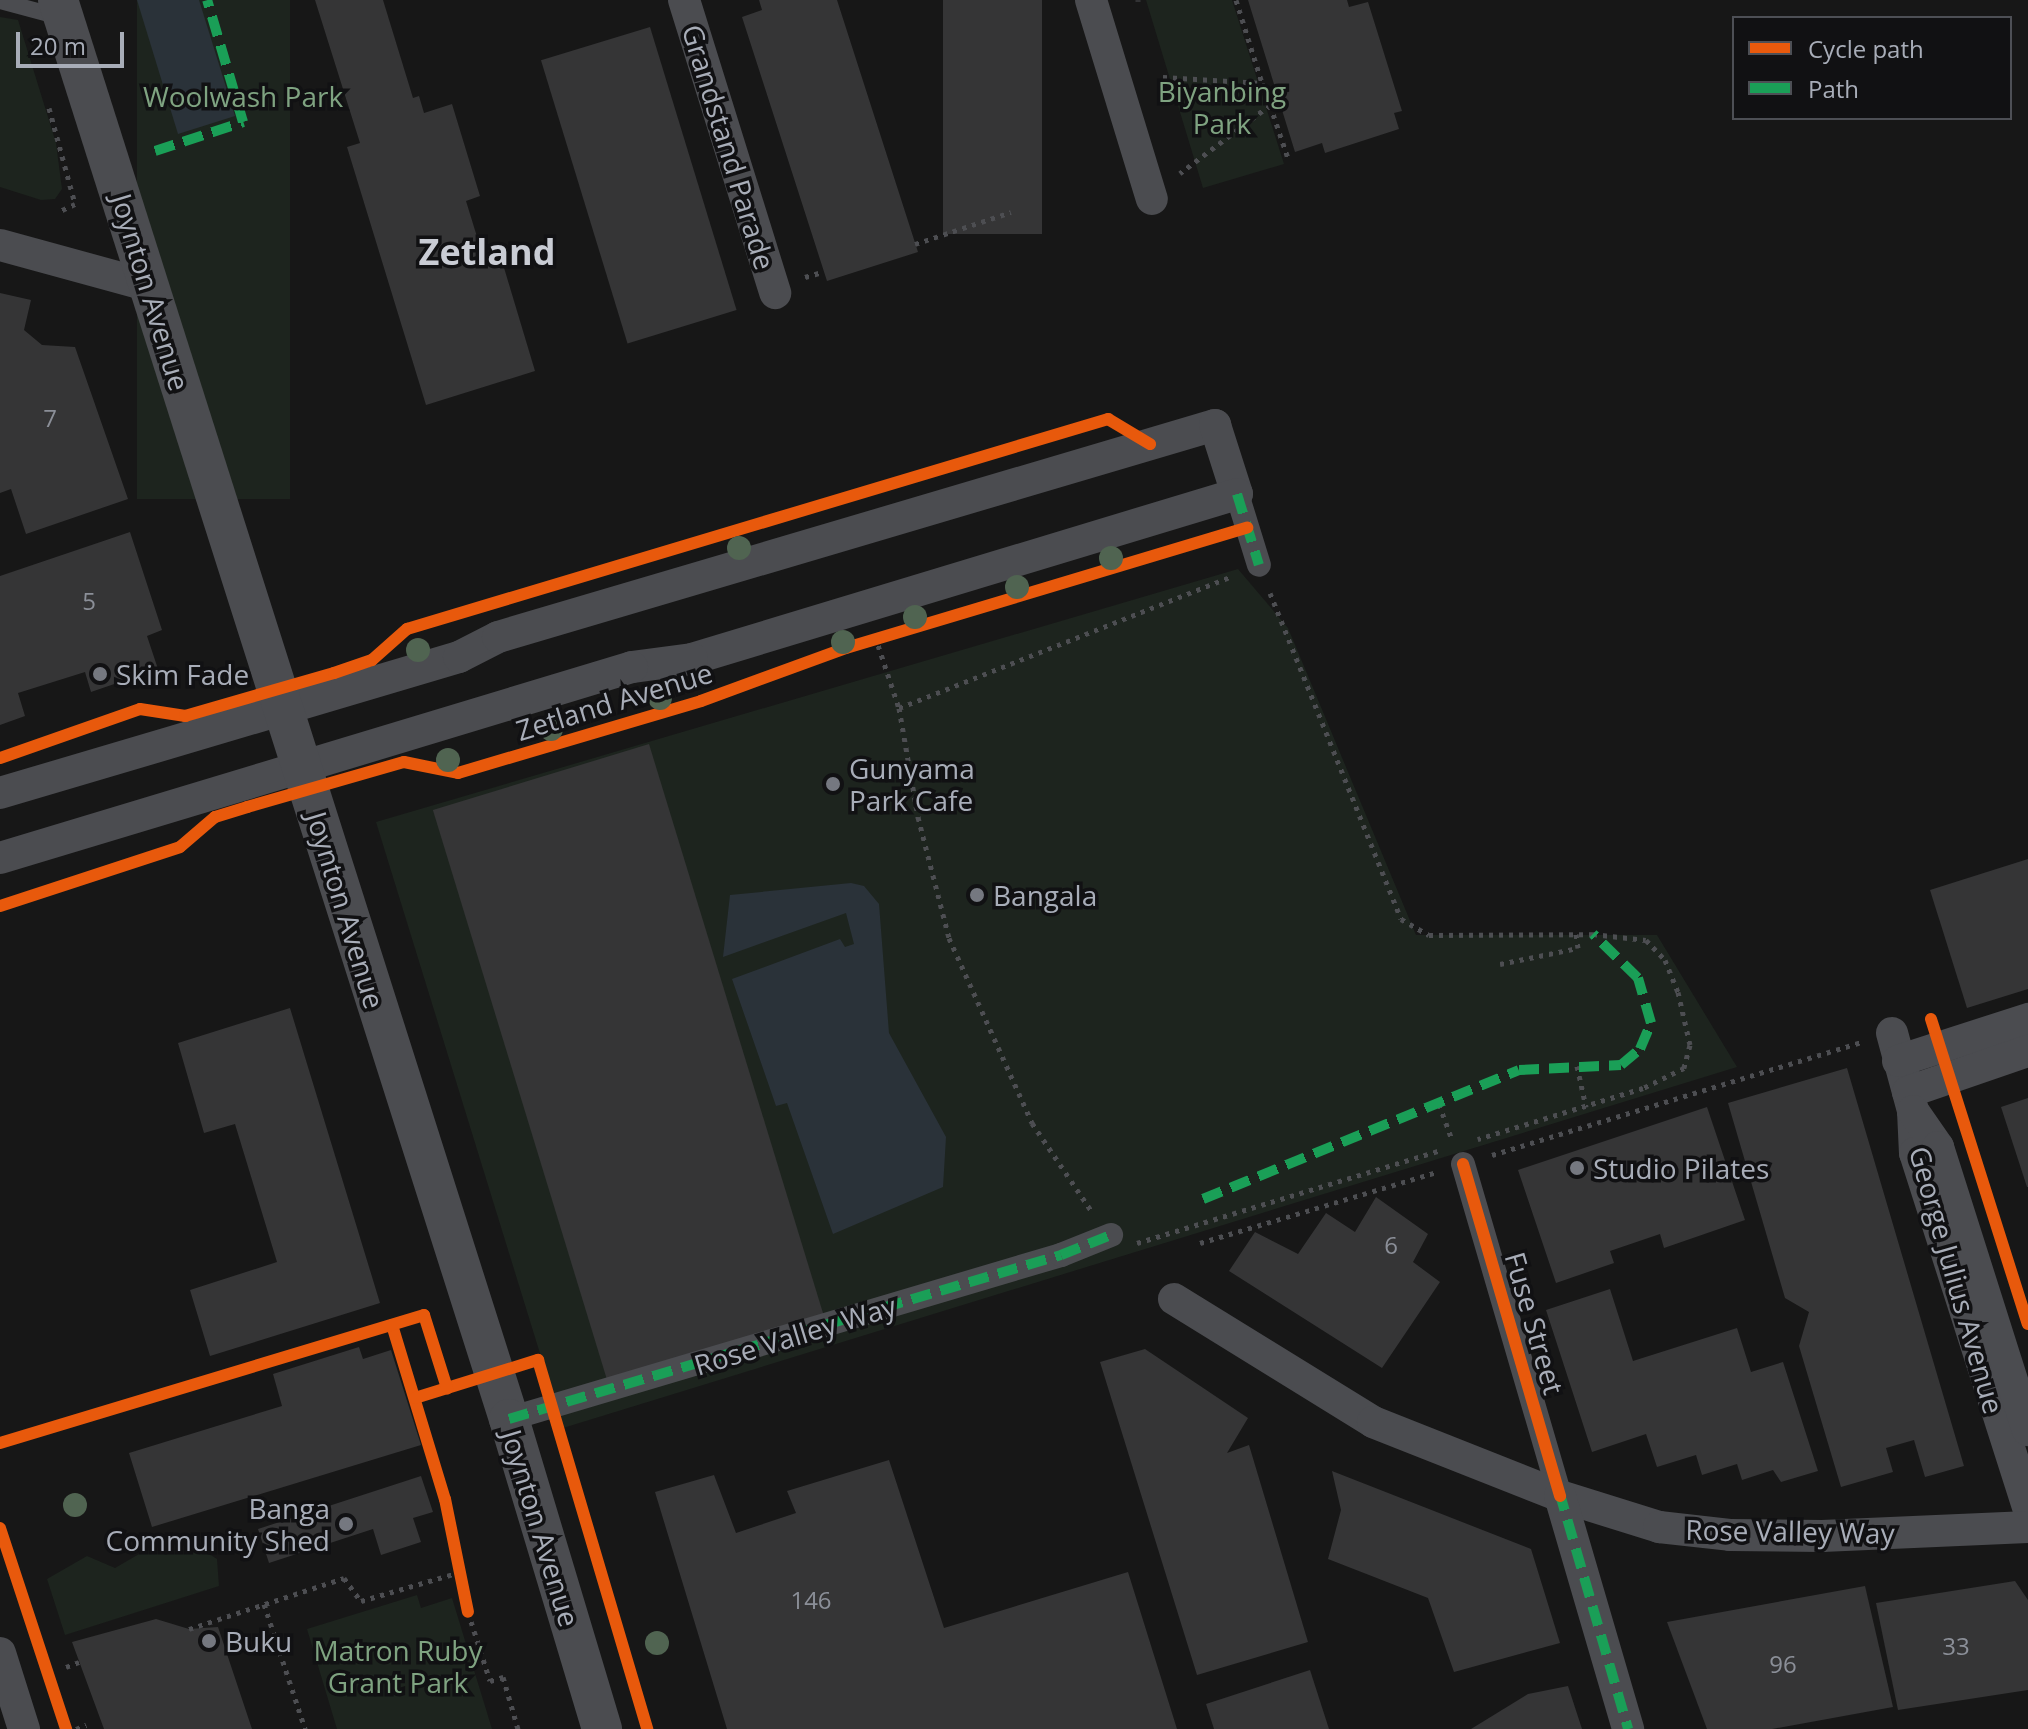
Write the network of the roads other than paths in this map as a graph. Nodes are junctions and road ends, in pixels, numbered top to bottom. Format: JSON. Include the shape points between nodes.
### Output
{"nodes":[{"id":1,"x":684,"y":0,"type":"edge"},
{"id":2,"x":1091,"y":0,"type":"edge"},
{"id":3,"x":0,"y":1,"type":"edge"},
{"id":4,"x":60,"y":9,"type":"edge"},
{"id":5,"x":1152,"y":199,"type":"dead end"},
{"id":6,"x":0,"y":245,"type":"edge"},
{"id":7,"x":150,"y":286,"type":"junction"},
{"id":8,"x":775,"y":293,"type":"dead end"},
{"id":9,"x":1237,"y":494,"type":"junction"},
{"id":10,"x":1259,"y":565,"type":"road end"},
{"id":11,"x":280,"y":709,"type":"junction"},
{"id":12,"x":300,"y":767,"type":"junction"},
{"id":13,"x":0,"y":793,"type":"edge"},
{"id":14,"x":0,"y":858,"type":"edge"},
{"id":15,"x":2028,"y":1019,"type":"edge"},
{"id":16,"x":2028,"y":1051,"type":"edge"},
{"id":17,"x":1910,"y":1101,"type":"junction"},
{"id":18,"x":1466,"y":1153,"type":"road end"},
{"id":19,"x":1111,"y":1235,"type":"road end"},
{"id":20,"x":1174,"y":1299,"type":"dead end"},
{"id":21,"x":509,"y":1419,"type":"junction"},
{"id":22,"x":2021,"y":1442,"type":"edge"},
{"id":23,"x":1560,"y":1496,"type":"junction"},
{"id":24,"x":2028,"y":1508,"type":"edge"},
{"id":25,"x":2028,"y":1527,"type":"edge"},
{"id":26,"x":0,"y":1653,"type":"edge"},
{"id":27,"x":24,"y":1729,"type":"edge"},
{"id":28,"x":602,"y":1729,"type":"edge"},
{"id":29,"x":1628,"y":1729,"type":"edge"}],
"edges":[{"from":1,"to":8,"type":"street","name":"Grandstand Parade"},
{"from":2,"to":5,"type":"street"},
{"from":3,"to":4,"type":"lane"},
{"from":4,"to":7,"type":"street","name":"Joynton Avenue"},
{"from":6,"to":7,"type":"street"},
{"from":7,"to":11,"type":"street","name":"Joynton Avenue"},
{"from":9,"to":10,"type":"street"},
{"from":9,"to":11,"type":"street","via":[[1215,425],[498,637],[459,657]]},
{"from":9,"to":12,"type":"street","name":"Zetland Avenue","via":[[692,659],[632,667]]},
{"from":11,"to":12,"type":"street","name":"Joynton Avenue"},
{"from":11,"to":13,"type":"street"},
{"from":12,"to":14,"type":"street","name":"Zetland Avenue"},
{"from":12,"to":21,"type":"street","name":"Joynton Avenue"},
{"from":15,"to":17,"type":"street","name":"George Julius Avenue","via":[[1895,1047]]},
{"from":16,"to":17,"type":"street"},
{"from":17,"to":22,"type":"street","name":"George Julius Avenue","via":[[1938,1147]]},
{"from":18,"to":23,"type":"street","name":"Fuse Street"},
{"from":19,"to":21,"type":"street","name":"Rose Valley Way"},
{"from":20,"to":23,"type":"street","name":"Rose Valley Way","via":[[1373,1422]]},
{"from":21,"to":28,"type":"street","name":"Joynton Avenue"},
{"from":22,"to":24,"type":"street","name":"George Julius Avenue"},
{"from":23,"to":25,"type":"street","name":"Rose Valley Way","via":[[1659,1527],[1730,1535]]},
{"from":23,"to":29,"type":"street","name":"Fuse Street"},
{"from":26,"to":27,"type":"street"}]}
